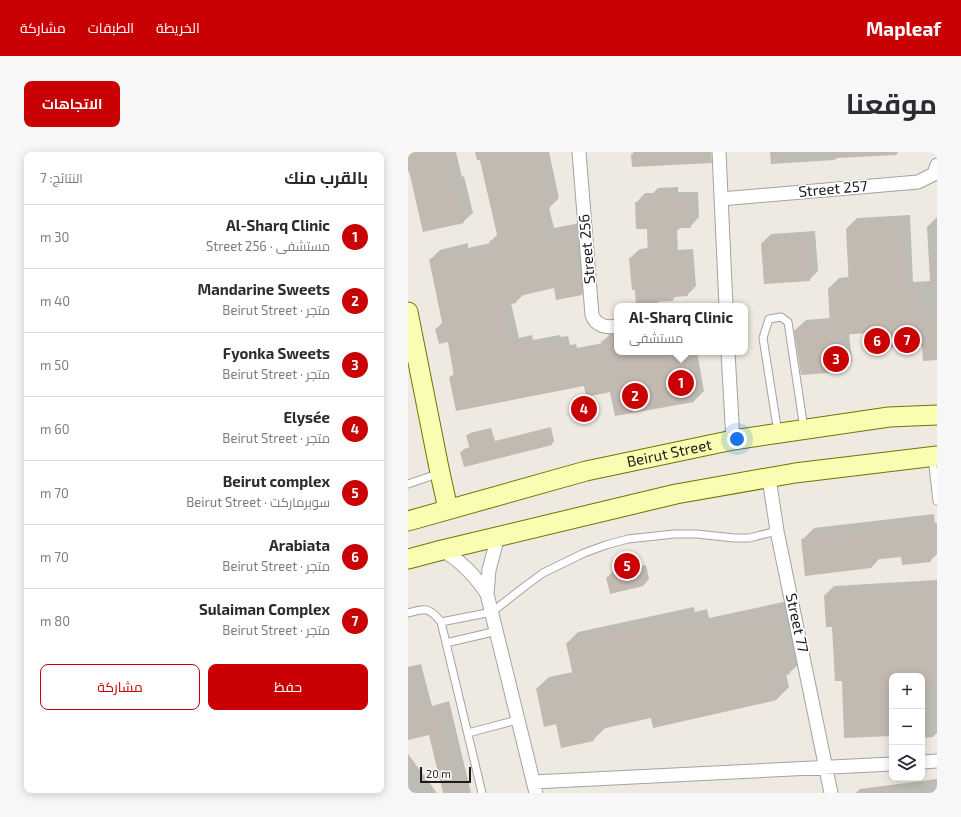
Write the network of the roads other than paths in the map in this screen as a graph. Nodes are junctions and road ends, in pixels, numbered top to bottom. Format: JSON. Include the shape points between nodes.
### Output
{"nodes":[{"id":1,"x":579,"y":152,"type":"edge"},
{"id":2,"x":719,"y":152,"type":"edge"},
{"id":3,"x":937,"y":164,"type":"edge"},
{"id":4,"x":721,"y":198,"type":"junction"},
{"id":5,"x":726,"y":303,"type":"edge"},
{"id":6,"x":408,"y":312,"type":"edge"},
{"id":7,"x":614,"y":326,"type":"edge"},
{"id":8,"x":412,"y":347,"type":"edge"},
{"id":9,"x":728,"y":355,"type":"edge"},
{"id":10,"x":937,"y":415,"type":"edge"},
{"id":11,"x":804,"y":429,"type":"junction"},
{"id":12,"x":778,"y":433,"type":"junction"},
{"id":13,"x":732,"y":440,"type":"junction"},
{"id":14,"x":934,"y":457,"type":"edge"},
{"id":15,"x":440,"y":473,"type":"junction"},
{"id":16,"x":769,"y":478,"type":"junction"},
{"id":17,"x":408,"y":484,"type":"edge"},
{"id":18,"x":937,"y":498,"type":"edge"},
{"id":19,"x":937,"y":501,"type":"edge"},
{"id":20,"x":448,"y":509,"type":"junction"},
{"id":21,"x":408,"y":521,"type":"edge"},
{"id":22,"x":778,"y":531,"type":"junction"},
{"id":23,"x":498,"y":536,"type":"junction"},
{"id":24,"x":442,"y":550,"type":"junction"},
{"id":25,"x":408,"y":559,"type":"edge"},
{"id":26,"x":487,"y":594,"type":"junction"},
{"id":27,"x":492,"y":612,"type":"junction"},
{"id":28,"x":408,"y":613,"type":"edge"},
{"id":29,"x":440,"y":622,"type":"junction"},
{"id":30,"x":497,"y":631,"type":"junction"},
{"id":31,"x":446,"y":643,"type":"junction"},
{"id":32,"x":517,"y":720,"type":"junction"},
{"id":33,"x":468,"y":733,"type":"junction"},
{"id":34,"x":937,"y":761,"type":"edge"},
{"id":35,"x":925,"y":762,"type":"edge"},
{"id":36,"x":889,"y":764,"type":"edge"},
{"id":37,"x":827,"y":768,"type":"junction"},
{"id":38,"x":534,"y":787,"type":"edge"},
{"id":39,"x":482,"y":793,"type":"edge"},
{"id":40,"x":832,"y":793,"type":"edge"}],
"edges":[{"from":1,"to":7,"type":"street","name":"Street 256","via":[[592,315],[600,325]]},
{"from":2,"to":4,"type":"street"},
{"from":3,"to":4,"type":"street","name":"Street 257","via":[[934,174],[918,182]]},
{"from":4,"to":5,"type":"street"},
{"from":6,"to":8,"type":"main road"},
{"from":8,"to":15,"type":"main road"},
{"from":9,"to":13,"type":"street"},
{"from":10,"to":11,"type":"main road","name":"Beirut Street","via":[[889,417]]},
{"from":11,"to":12,"type":"main road","name":"Beirut Street"},
{"from":11,"to":12,"type":"lane","via":[[788,322],[781,317],[769,318],[763,338]]},
{"from":12,"to":13,"type":"main road","name":"Beirut Street"},
{"from":13,"to":20,"type":"main road","name":"Beirut Street","via":[[586,471]]},
{"from":14,"to":16,"type":"main road"},
{"from":14,"to":18,"type":"lane"},
{"from":15,"to":17,"type":"lane"},
{"from":15,"to":20,"type":"main road"},
{"from":16,"to":22,"type":"street","name":"Street 77"},
{"from":16,"to":23,"type":"main road","via":[[676,494]]},
{"from":18,"to":19,"type":"lane"},
{"from":20,"to":21,"type":"main road","name":"Beirut Street"},
{"from":22,"to":27,"type":"lane","via":[[749,538],[666,534],[606,545],[577,556],[543,574]]},
{"from":22,"to":37,"type":"street","name":"Street 77"},
{"from":23,"to":24,"type":"main road"},
{"from":23,"to":26,"type":"street","via":[[489,570]]},
{"from":24,"to":25,"type":"main road"},
{"from":24,"to":26,"type":"street","via":[[472,573]]},
{"from":26,"to":27,"type":"street"},
{"from":27,"to":29,"type":"lane"},
{"from":27,"to":30,"type":"street"},
{"from":28,"to":29,"type":"lane","via":[[428,610],[433,612]]},
{"from":29,"to":31,"type":"lane"},
{"from":30,"to":31,"type":"lane"},
{"from":30,"to":32,"type":"street"},
{"from":31,"to":33,"type":"lane"},
{"from":32,"to":33,"type":"lane"},
{"from":32,"to":38,"type":"street"},
{"from":33,"to":39,"type":"lane"},
{"from":34,"to":35,"type":"street"},
{"from":36,"to":37,"type":"street"},
{"from":37,"to":38,"type":"street"},
{"from":37,"to":40,"type":"street","name":"Street 77"}]}
